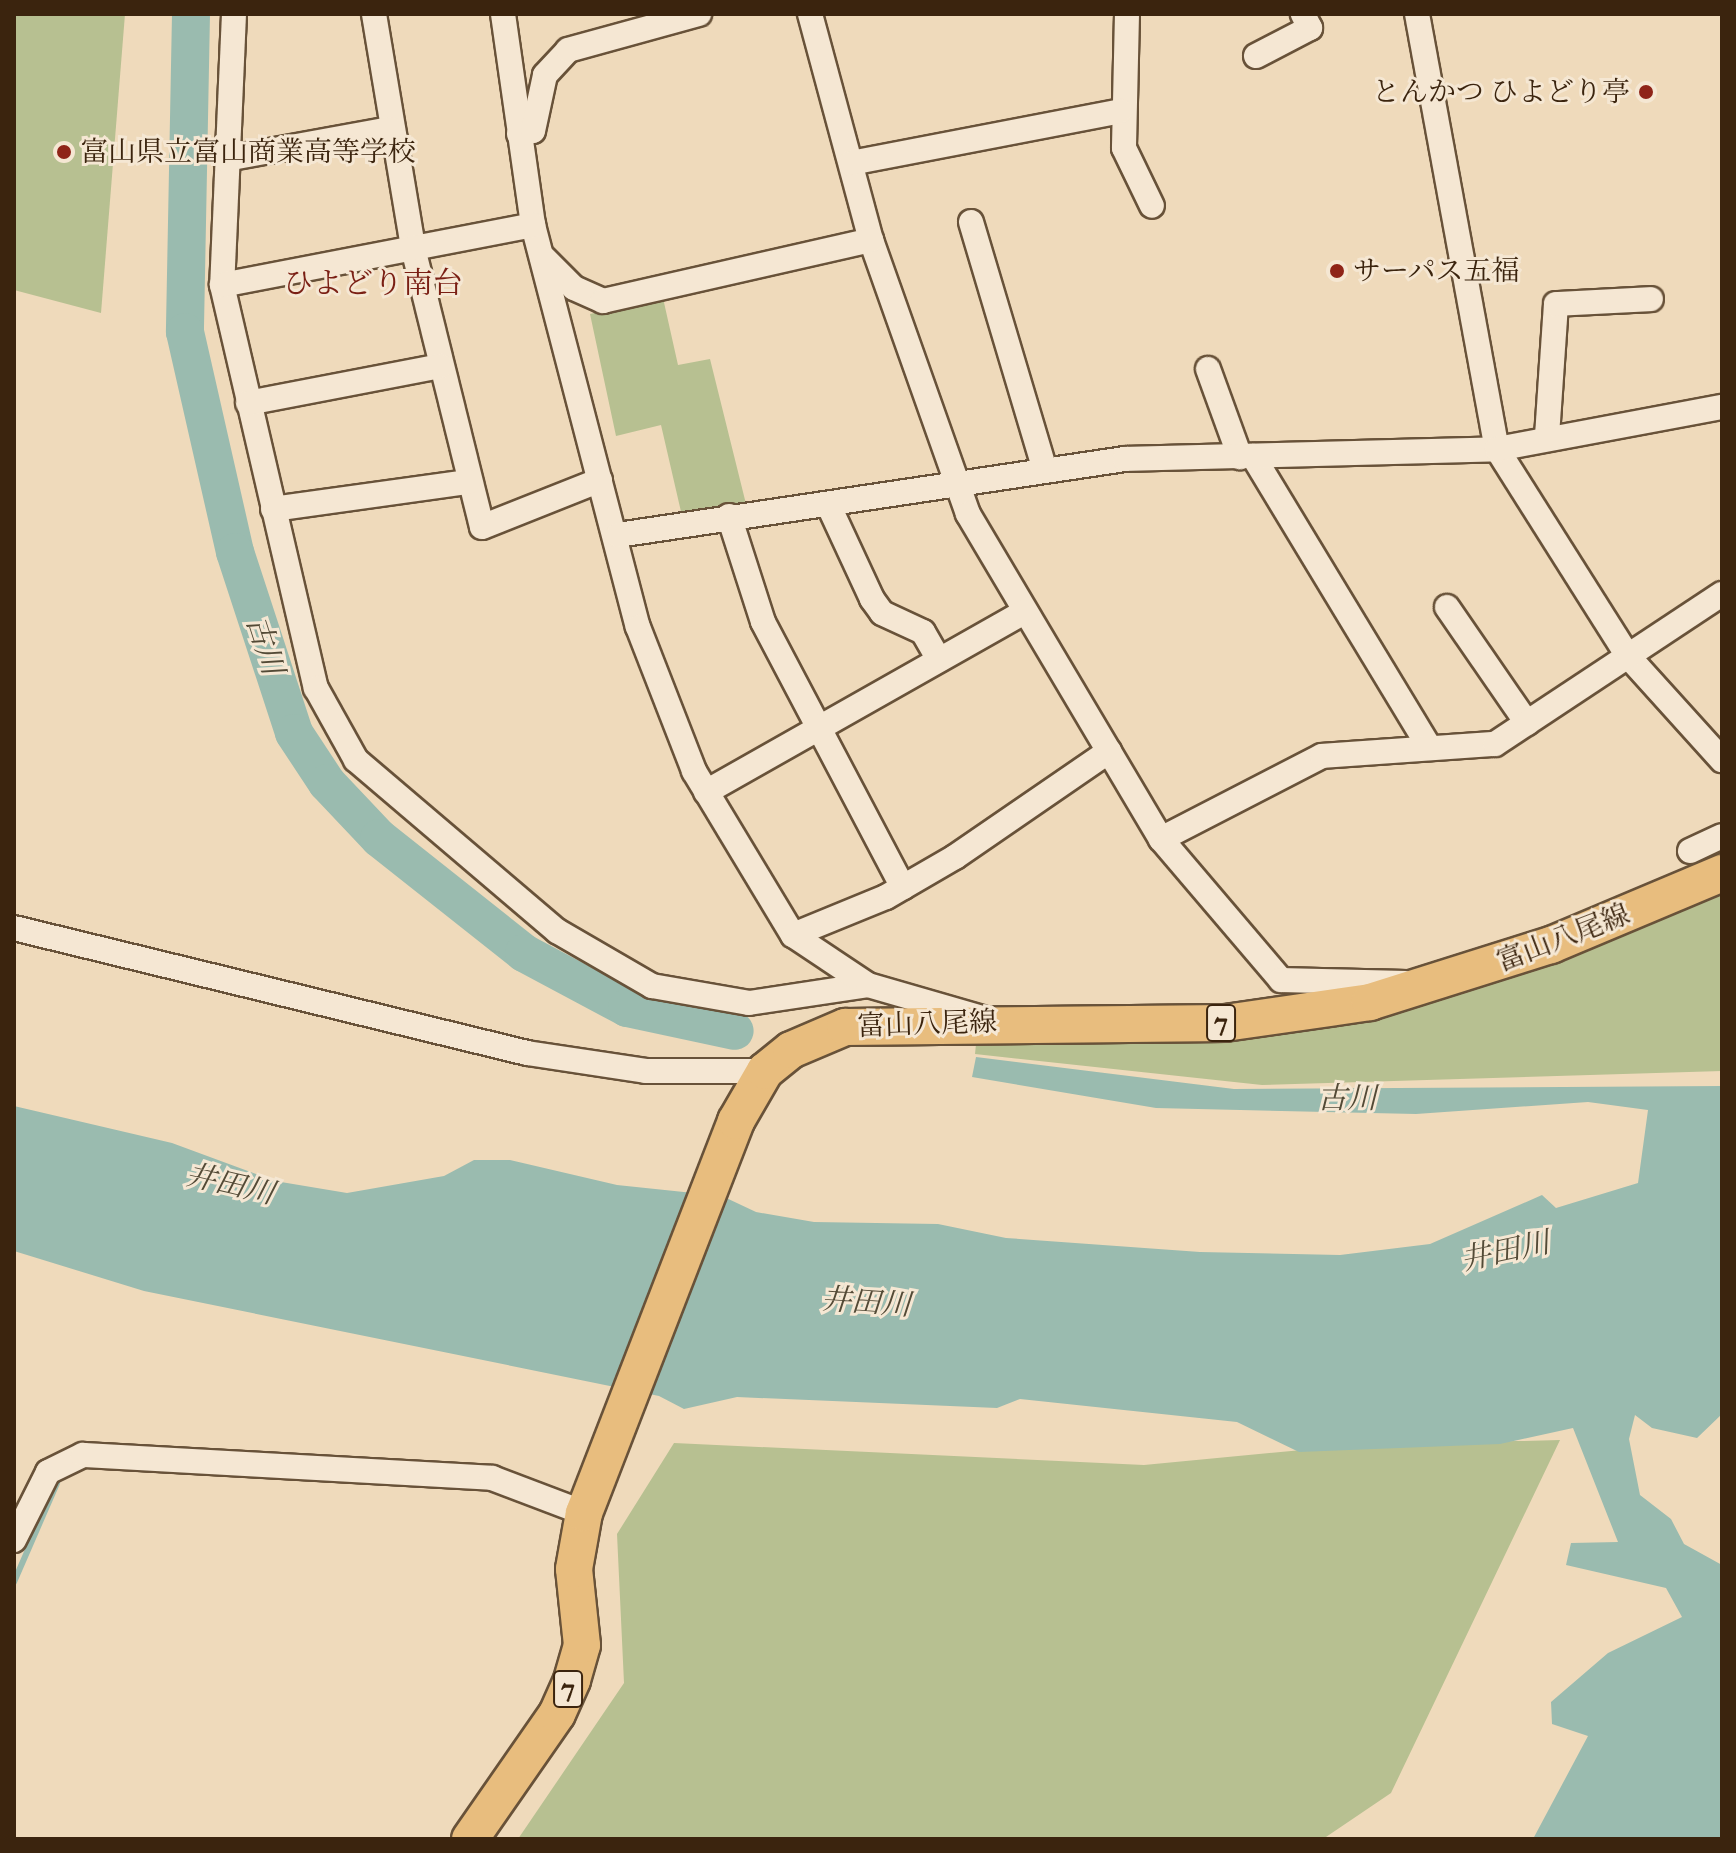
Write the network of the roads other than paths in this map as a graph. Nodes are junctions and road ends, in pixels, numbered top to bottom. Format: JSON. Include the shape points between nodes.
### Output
{"nodes":[{"id":1,"x":234,"y":14,"type":"edge"},
{"id":2,"x":374,"y":14,"type":"edge"},
{"id":3,"x":503,"y":14,"type":"edge"},
{"id":4,"x":699,"y":14,"type":"edge"},
{"id":5,"x":810,"y":14,"type":"edge"},
{"id":6,"x":1127,"y":14,"type":"edge"},
{"id":7,"x":1303,"y":14,"type":"edge"},
{"id":8,"x":1417,"y":14,"type":"edge"},
{"id":9,"x":1256,"y":56,"type":"dead end"},
{"id":10,"x":1120,"y":111,"type":"junction"},
{"id":11,"x":390,"y":129,"type":"junction"},
{"id":12,"x":519,"y":134,"type":"junction"},
{"id":13,"x":226,"y":159,"type":"junction"},
{"id":14,"x":851,"y":163,"type":"junction"},
{"id":15,"x":1152,"y":206,"type":"dead end"},
{"id":16,"x":971,"y":222,"type":"dead end"},
{"id":17,"x":533,"y":225,"type":"junction"},
{"id":18,"x":871,"y":240,"type":"junction"},
{"id":19,"x":413,"y":248,"type":"junction"},
{"id":20,"x":543,"y":257,"type":"junction"},
{"id":21,"x":222,"y":285,"type":"junction"},
{"id":22,"x":1651,"y":299,"type":"dead end"},
{"id":23,"x":440,"y":366,"type":"junction"},
{"id":24,"x":1208,"y":369,"type":"dead end"},
{"id":25,"x":248,"y":403,"type":"junction"},
{"id":26,"x":1722,"y":407,"type":"edge"},
{"id":27,"x":1547,"y":436,"type":"junction"},
{"id":28,"x":1497,"y":449,"type":"junction"},
{"id":29,"x":1247,"y":457,"type":"junction"},
{"id":30,"x":1045,"y":470,"type":"junction"},
{"id":31,"x":600,"y":480,"type":"junction"},
{"id":32,"x":468,"y":482,"type":"junction"},
{"id":33,"x":955,"y":482,"type":"junction"},
{"id":34,"x":828,"y":504,"type":"junction"},
{"id":35,"x":273,"y":509,"type":"junction"},
{"id":36,"x":729,"y":516,"type":"junction"},
{"id":37,"x":618,"y":535,"type":"junction"},
{"id":38,"x":1722,"y":594,"type":"edge"},
{"id":39,"x":1447,"y":607,"type":"dead end"},
{"id":40,"x":1024,"y":612,"type":"junction"},
{"id":41,"x":1627,"y":655,"type":"junction"},
{"id":42,"x":939,"y":660,"type":"junction"},
{"id":43,"x":1527,"y":723,"type":"junction"},
{"id":44,"x":819,"y":727,"type":"junction"},
{"id":45,"x":1430,"y":748,"type":"junction"},
{"id":46,"x":1109,"y":751,"type":"junction"},
{"id":47,"x":1722,"y":760,"type":"edge"},
{"id":48,"x":706,"y":792,"type":"junction"},
{"id":49,"x":1722,"y":836,"type":"edge"},
{"id":50,"x":1161,"y":839,"type":"junction"},
{"id":51,"x":1690,"y":851,"type":"dead end"},
{"id":52,"x":1722,"y":873,"type":"edge"},
{"id":53,"x":903,"y":887,"type":"junction"},
{"id":54,"x":14,"y":928,"type":"edge"},
{"id":55,"x":793,"y":935,"type":"junction"},
{"id":56,"x":868,"y":985,"type":"junction"},
{"id":57,"x":1434,"y":986,"type":"junction"},
{"id":58,"x":988,"y":1020,"type":"junction"},
{"id":59,"x":765,"y":1071,"type":"junction"},
{"id":60,"x":584,"y":1513,"type":"junction"},
{"id":61,"x":14,"y":1540,"type":"edge"},
{"id":62,"x":470,"y":1839,"type":"edge"}],
"edges":[{"from":1,"to":13,"type":"street"},
{"from":2,"to":11,"type":"street"},
{"from":3,"to":12,"type":"street"},
{"from":4,"to":12,"type":"street","via":[[568,50],[545,75],[533,131]]},
{"from":5,"to":14,"type":"street"},
{"from":6,"to":10,"type":"street"},
{"from":7,"to":9,"type":"street","via":[[1310,28]]},
{"from":8,"to":28,"type":"street"},
{"from":10,"to":14,"type":"street"},
{"from":10,"to":15,"type":"street","via":[[1134,179]]},
{"from":11,"to":13,"type":"street"},
{"from":11,"to":19,"type":"street"},
{"from":12,"to":17,"type":"street"},
{"from":13,"to":21,"type":"street"},
{"from":14,"to":18,"type":"street"},
{"from":16,"to":30,"type":"street"},
{"from":17,"to":19,"type":"street"},
{"from":17,"to":20,"type":"street"},
{"from":18,"to":20,"type":"street","via":[[603,301],[574,288]]},
{"from":18,"to":33,"type":"street"},
{"from":19,"to":21,"type":"street"},
{"from":19,"to":23,"type":"street"},
{"from":20,"to":31,"type":"street"},
{"from":21,"to":25,"type":"street"},
{"from":22,"to":27,"type":"street","via":[[1556,304]]},
{"from":23,"to":25,"type":"street"},
{"from":23,"to":32,"type":"street"},
{"from":24,"to":29,"type":"street"},
{"from":25,"to":35,"type":"street"},
{"from":26,"to":27,"type":"street"},
{"from":27,"to":28,"type":"street"},
{"from":28,"to":29,"type":"street"},
{"from":28,"to":41,"type":"street"},
{"from":29,"to":30,"type":"street","via":[[1125,459]]},
{"from":29,"to":45,"type":"street"},
{"from":30,"to":33,"type":"street"},
{"from":31,"to":32,"type":"street","via":[[482,527]]},
{"from":31,"to":37,"type":"street"},
{"from":32,"to":35,"type":"street"},
{"from":33,"to":34,"type":"street"},
{"from":33,"to":40,"type":"street"},
{"from":34,"to":36,"type":"street"},
{"from":34,"to":42,"type":"street","via":[[872,599],[882,613],[923,632]]},
{"from":35,"to":56,"type":"street","via":[[316,688],[356,760],[520,901],[617,967],[688,998],[749,1003]]},
{"from":36,"to":37,"type":"street"},
{"from":36,"to":44,"type":"street","via":[[763,622]]},
{"from":37,"to":48,"type":"street","via":[[664,707]]},
{"from":38,"to":41,"type":"street"},
{"from":39,"to":43,"type":"street"},
{"from":40,"to":42,"type":"street"},
{"from":40,"to":46,"type":"street"},
{"from":41,"to":43,"type":"street"},
{"from":41,"to":47,"type":"street"},
{"from":42,"to":44,"type":"street"},
{"from":43,"to":45,"type":"street","via":[[1495,744]]},
{"from":44,"to":48,"type":"street"},
{"from":44,"to":53,"type":"street"},
{"from":45,"to":50,"type":"street","via":[[1322,756]]},
{"from":46,"to":50,"type":"street"},
{"from":46,"to":53,"type":"street"},
{"from":48,"to":55,"type":"street"},
{"from":49,"to":51,"type":"street"},
{"from":50,"to":57,"type":"street","via":[[1281,980]]},
{"from":52,"to":57,"type":"main road","name":"富山八尾線","number":"7"},
{"from":53,"to":55,"type":"street"},
{"from":54,"to":59,"type":"street","via":[[527,1053],[646,1071]]},
{"from":55,"to":56,"type":"street"},
{"from":56,"to":58,"type":"street"},
{"from":57,"to":58,"type":"main road","name":"富山八尾線","number":"7","via":[[1225,1023]]},
{"from":58,"to":59,"type":"main road","name":"富山八尾線","number":"7","via":[[845,1027],[791,1050]]},
{"from":59,"to":60,"type":"main road","name":"富山八尾線","number":"7","via":[[736,1121]]},
{"from":60,"to":61,"type":"street","via":[[492,1478],[83,1455],[48,1472]]},
{"from":60,"to":62,"type":"main road","name":"富山八尾線","number":"7","via":[[574,1569],[582,1645],[572,1680],[557,1714]]}]}
